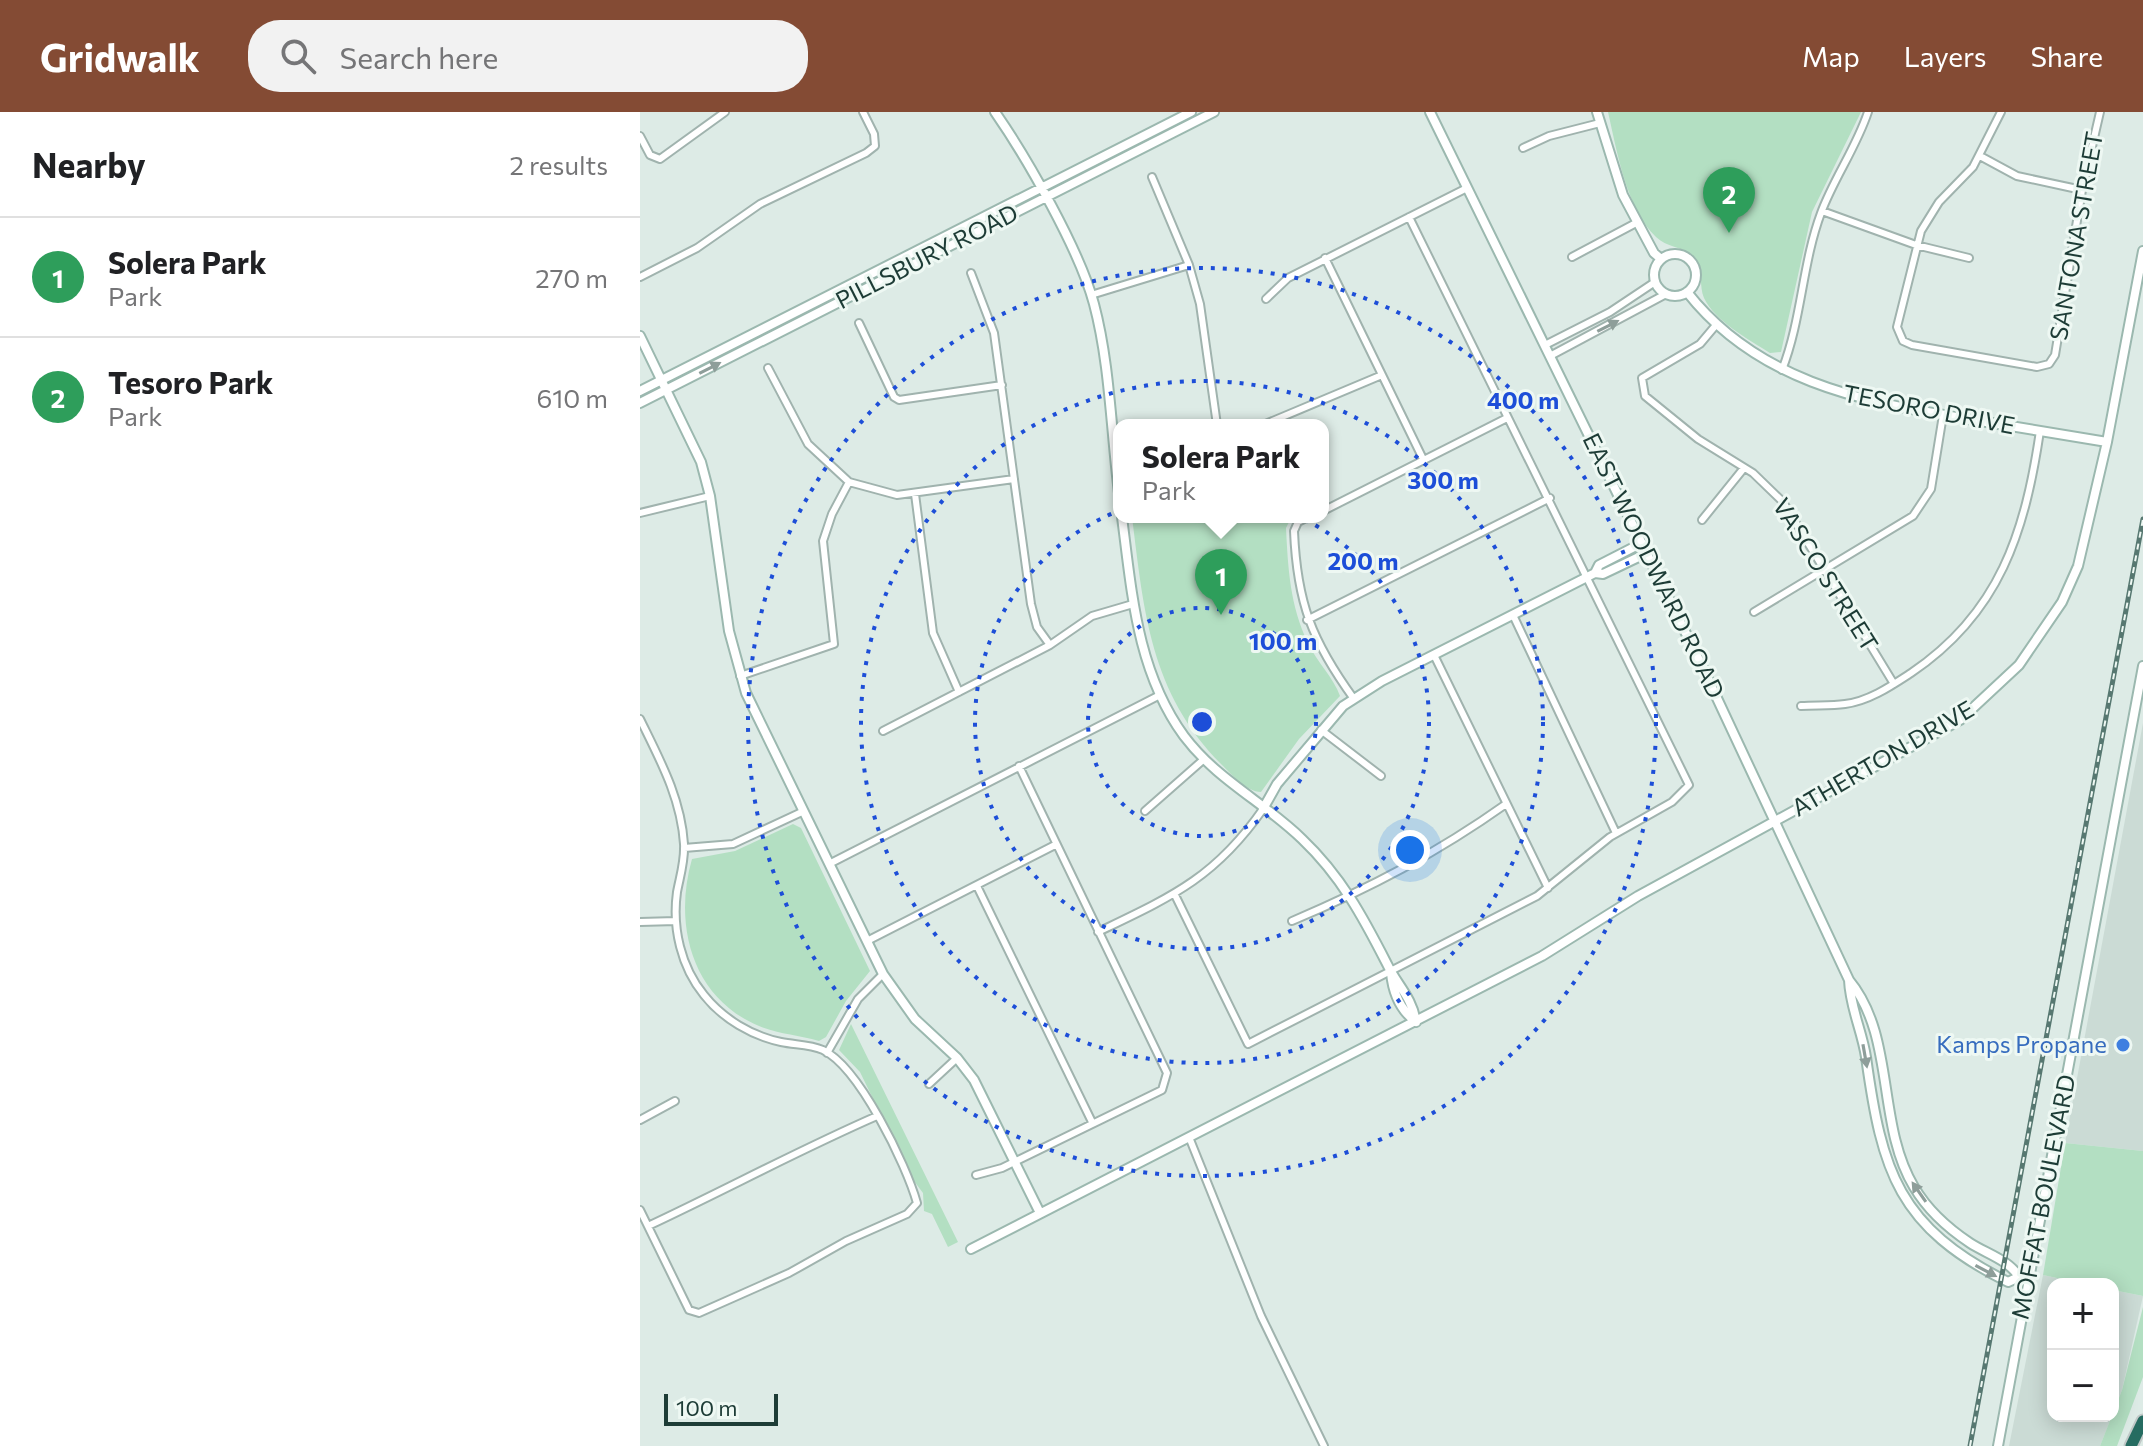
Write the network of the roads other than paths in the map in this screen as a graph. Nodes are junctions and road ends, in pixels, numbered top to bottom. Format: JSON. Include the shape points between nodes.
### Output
{"nodes":[{"id":1,"x":725,"y":112,"type":"edge"},
{"id":2,"x":863,"y":112,"type":"edge"},
{"id":3,"x":995,"y":112,"type":"edge"},
{"id":4,"x":1191,"y":112,"type":"edge"},
{"id":5,"x":1214,"y":112,"type":"edge"},
{"id":6,"x":1430,"y":112,"type":"edge"},
{"id":7,"x":1597,"y":112,"type":"edge"},
{"id":8,"x":1868,"y":112,"type":"edge"},
{"id":9,"x":2001,"y":112,"type":"edge"},
{"id":10,"x":2100,"y":112,"type":"edge"},
{"id":11,"x":1600,"y":123,"type":"junction"},
{"id":12,"x":640,"y":136,"type":"edge"},
{"id":13,"x":1523,"y":148,"type":"dead end"},
{"id":14,"x":1980,"y":156,"type":"junction"},
{"id":15,"x":1152,"y":177,"type":"dead end"},
{"id":16,"x":1467,"y":188,"type":"junction"},
{"id":17,"x":2082,"y":190,"type":"junction"},
{"id":18,"x":1042,"y":193,"type":"junction"},
{"id":19,"x":1822,"y":211,"type":"junction"},
{"id":20,"x":1409,"y":217,"type":"junction"},
{"id":21,"x":1636,"y":223,"type":"junction"},
{"id":22,"x":1916,"y":245,"type":"junction"},
{"id":23,"x":2143,"y":251,"type":"edge"},
{"id":24,"x":1572,"y":257,"type":"dead end"},
{"id":25,"x":1325,"y":258,"type":"junction"},
{"id":26,"x":1969,"y":258,"type":"dead end"},
{"id":27,"x":1661,"y":259,"type":"junction"},
{"id":28,"x":1189,"y":265,"type":"junction"},
{"id":29,"x":971,"y":273,"type":"dead end"},
{"id":30,"x":640,"y":277,"type":"edge"},
{"id":31,"x":1655,"y":282,"type":"junction"},
{"id":32,"x":1687,"y":292,"type":"junction"},
{"id":33,"x":1666,"y":294,"type":"junction"},
{"id":34,"x":1091,"y":295,"type":"junction"},
{"id":35,"x":1266,"y":299,"type":"dead end"},
{"id":36,"x":859,"y":323,"type":"dead end"},
{"id":37,"x":1716,"y":325,"type":"junction"},
{"id":38,"x":640,"y":336,"type":"edge"},
{"id":39,"x":1545,"y":345,"type":"junction"},
{"id":40,"x":1550,"y":356,"type":"junction"},
{"id":41,"x":768,"y":368,"type":"dead end"},
{"id":42,"x":1782,"y":370,"type":"junction"},
{"id":43,"x":1382,"y":375,"type":"junction"},
{"id":44,"x":662,"y":380,"type":"junction"},
{"id":45,"x":1002,"y":385,"type":"junction"},
{"id":46,"x":667,"y":389,"type":"junction"},
{"id":47,"x":640,"y":391,"type":"edge"},
{"id":48,"x":640,"y":403,"type":"edge"},
{"id":49,"x":1943,"y":415,"type":"junction"},
{"id":50,"x":1507,"y":418,"type":"junction"},
{"id":51,"x":1216,"y":419,"type":"edge"},
{"id":52,"x":1277,"y":419,"type":"edge"},
{"id":53,"x":1113,"y":427,"type":"edge"},
{"id":54,"x":2040,"y":431,"type":"junction"},
{"id":55,"x":2107,"y":442,"type":"junction"},
{"id":56,"x":1424,"y":461,"type":"junction"},
{"id":57,"x":1744,"y":468,"type":"junction"},
{"id":58,"x":1014,"y":479,"type":"junction"},
{"id":59,"x":849,"y":482,"type":"junction"},
{"id":60,"x":915,"y":494,"type":"junction"},
{"id":61,"x":710,"y":496,"type":"junction"},
{"id":62,"x":1550,"y":498,"type":"junction"},
{"id":63,"x":1329,"y":508,"type":"edge"},
{"id":64,"x":640,"y":513,"type":"edge"},
{"id":65,"x":1702,"y":520,"type":"dead end"},
{"id":66,"x":1123,"y":523,"type":"edge"},
{"id":67,"x":1298,"y":523,"type":"edge"},
{"id":68,"x":1642,"y":543,"type":"junction"},
{"id":69,"x":1647,"y":553,"type":"junction"},
{"id":70,"x":1826,"y":570,"type":"junction"},
{"id":71,"x":1592,"y":574,"type":"junction"},
{"id":72,"x":1133,"y":604,"type":"junction"},
{"id":73,"x":1754,"y":612,"type":"dead end"},
{"id":74,"x":1513,"y":615,"type":"junction"},
{"id":75,"x":1307,"y":620,"type":"junction"},
{"id":76,"x":1050,"y":645,"type":"junction"},
{"id":77,"x":1434,"y":655,"type":"junction"},
{"id":78,"x":2143,"y":666,"type":"edge"},
{"id":79,"x":740,"y":676,"type":"junction"},
{"id":80,"x":1894,"y":684,"type":"junction"},
{"id":81,"x":959,"y":692,"type":"junction"},
{"id":82,"x":1160,"y":695,"type":"junction"},
{"id":83,"x":1354,"y":699,"type":"junction"},
{"id":84,"x":1801,"y":706,"type":"dead end"},
{"id":85,"x":640,"y":719,"type":"edge"},
{"id":86,"x":1321,"y":730,"type":"junction"},
{"id":87,"x":883,"y":731,"type":"dead end"},
{"id":88,"x":1203,"y":760,"type":"junction"},
{"id":89,"x":1019,"y":766,"type":"junction"},
{"id":90,"x":1381,"y":776,"type":"dead end"},
{"id":91,"x":1506,"y":804,"type":"junction"},
{"id":92,"x":1263,"y":809,"type":"junction"},
{"id":93,"x":804,"y":811,"type":"junction"},
{"id":94,"x":1145,"y":811,"type":"dead end"},
{"id":95,"x":1775,"y":820,"type":"junction"},
{"id":96,"x":1616,"y":833,"type":"junction"},
{"id":97,"x":1055,"y":845,"type":"junction"},
{"id":98,"x":684,"y":848,"type":"junction"},
{"id":99,"x":829,"y":864,"type":"junction"},
{"id":100,"x":977,"y":886,"type":"junction"},
{"id":101,"x":1548,"y":888,"type":"junction"},
{"id":102,"x":1175,"y":895,"type":"junction"},
{"id":103,"x":1352,"y":896,"type":"junction"},
{"id":104,"x":676,"y":921,"type":"junction"},
{"id":105,"x":1292,"y":921,"type":"dead end"},
{"id":106,"x":640,"y":922,"type":"edge"},
{"id":107,"x":1098,"y":932,"type":"junction"},
{"id":108,"x":867,"y":941,"type":"junction"},
{"id":109,"x":1391,"y":972,"type":"junction"},
{"id":110,"x":883,"y":974,"type":"junction"},
{"id":111,"x":1849,"y":980,"type":"junction"},
{"id":112,"x":1416,"y":1022,"type":"junction"},
{"id":113,"x":827,"y":1053,"type":"junction"},
{"id":114,"x":957,"y":1058,"type":"junction"},
{"id":115,"x":929,"y":1084,"type":"dead end"},
{"id":116,"x":675,"y":1101,"type":"dead end"},
{"id":117,"x":877,"y":1116,"type":"junction"},
{"id":118,"x":640,"y":1120,"type":"edge"},
{"id":119,"x":1092,"y":1122,"type":"junction"},
{"id":120,"x":1189,"y":1137,"type":"junction"},
{"id":121,"x":1015,"y":1162,"type":"junction"},
{"id":122,"x":976,"y":1175,"type":"dead end"},
{"id":123,"x":640,"y":1210,"type":"edge"},
{"id":124,"x":1040,"y":1213,"type":"junction"},
{"id":125,"x":648,"y":1226,"type":"junction"},
{"id":126,"x":971,"y":1249,"type":"dead end"},
{"id":127,"x":2019,"y":1277,"type":"junction"},
{"id":128,"x":2029,"y":1279,"type":"junction"},
{"id":129,"x":2143,"y":1421,"type":"edge"},
{"id":130,"x":1324,"y":1446,"type":"edge"},
{"id":131,"x":1998,"y":1446,"type":"edge"},
{"id":132,"x":2131,"y":1446,"type":"edge"}],
"edges":[{"from":1,"to":12,"type":"street","via":[[666,156],[655,158]]},
{"from":2,"to":30,"type":"street","via":[[875,146],[760,204],[697,248]]},
{"from":3,"to":18,"type":"street"},
{"from":4,"to":18,"type":"street","name":"PILLSBURY ROAD"},
{"from":5,"to":18,"type":"street","name":"PILLSBURY ROAD"},
{"from":6,"to":16,"type":"street","name":"EAST WOODWARD ROAD"},
{"from":7,"to":11,"type":"street"},
{"from":8,"to":19,"type":"street"},
{"from":9,"to":14,"type":"street"},
{"from":10,"to":17,"type":"street","name":"SANTONA STREET"},
{"from":11,"to":13,"type":"street"},
{"from":11,"to":21,"type":"street"},
{"from":14,"to":17,"type":"street","via":[[2017,176]]},
{"from":14,"to":22,"type":"street","via":[[1939,202]]},
{"from":15,"to":28,"type":"street"},
{"from":16,"to":20,"type":"street"},
{"from":16,"to":39,"type":"street","name":"EAST WOODWARD ROAD"},
{"from":17,"to":22,"type":"street","name":"SANTONA STREET","via":[[2053,361],[2044,366],[1903,341],[1899,334]]},
{"from":18,"to":34,"type":"street"},
{"from":18,"to":44,"type":"street","name":"PILLSBURY ROAD"},
{"from":46,"to":18,"type":"street","name":"PILLSBURY ROAD","one_way":true},
{"from":19,"to":22,"type":"street"},
{"from":19,"to":42,"type":"street","via":[[1797,332]]},
{"from":20,"to":25,"type":"street"},
{"from":20,"to":50,"type":"street"},
{"from":21,"to":24,"type":"street"},
{"from":21,"to":27,"type":"street"},
{"from":22,"to":26,"type":"street"},
{"from":23,"to":55,"type":"street","name":"ATHERTON DRIVE"},
{"from":25,"to":35,"type":"street","via":[[1288,278]]},
{"from":25,"to":43,"type":"street"},
{"from":27,"to":31,"type":"street"},
{"from":27,"to":32,"type":"street","via":[[1680,254],[1691,262],[1695,281]]},
{"from":28,"to":34,"type":"street"},
{"from":28,"to":51,"type":"street","via":[[1200,304]]},
{"from":29,"to":45,"type":"street","via":[[994,333]]},
{"from":31,"to":33,"type":"street"},
{"from":31,"to":39,"type":"street"},
{"from":32,"to":33,"type":"street"},
{"from":32,"to":37,"type":"street","name":"TESORO DRIVE"},
{"from":40,"to":33,"type":"street","one_way":true},
{"from":34,"to":53,"type":"street"},
{"from":36,"to":45,"type":"street","via":[[899,400]]},
{"from":37,"to":42,"type":"street","name":"TESORO DRIVE"},
{"from":37,"to":57,"type":"street","name":"VASCO STREET","via":[[1700,344],[1641,382],[1653,406]]},
{"from":38,"to":44,"type":"street"},
{"from":39,"to":40,"type":"street","name":"EAST WOODWARD ROAD"},
{"from":40,"to":68,"type":"street","name":"EAST WOODWARD ROAD"},
{"from":41,"to":59,"type":"street","via":[[808,444]]},
{"from":42,"to":49,"type":"street","name":"TESORO DRIVE","via":[[1853,398]]},
{"from":43,"to":52,"type":"street"},
{"from":43,"to":56,"type":"street"},
{"from":44,"to":46,"type":"street"},
{"from":44,"to":47,"type":"street","name":"PILLSBURY ROAD"},
{"from":45,"to":58,"type":"street"},
{"from":46,"to":48,"type":"street","name":"PILLSBURY ROAD"},
{"from":46,"to":61,"type":"street","via":[[701,462]]},
{"from":49,"to":54,"type":"street","name":"TESORO DRIVE"},
{"from":49,"to":70,"type":"street","via":[[1936,472],[1923,504],[1902,526]]},
{"from":50,"to":56,"type":"street"},
{"from":50,"to":62,"type":"street"},
{"from":54,"to":55,"type":"street","name":"TESORO DRIVE"},
{"from":54,"to":80,"type":"street","via":[[2025,516],[1999,579],[1951,641]]},
{"from":55,"to":95,"type":"street","name":"ATHERTON DRIVE","via":[[2078,566],[2062,602],[2019,665],[1960,720]]},
{"from":56,"to":63,"type":"street"},
{"from":57,"to":65,"type":"street"},
{"from":57,"to":70,"type":"street","name":"VASCO STREET","via":[[1783,502]]},
{"from":58,"to":60,"type":"street"},
{"from":58,"to":76,"type":"street","via":[[1031,604],[1037,627]]},
{"from":59,"to":60,"type":"street","via":[[884,493]]},
{"from":59,"to":79,"type":"street","via":[[823,541],[834,644]]},
{"from":60,"to":81,"type":"street","via":[[933,633]]},
{"from":61,"to":64,"type":"street"},
{"from":61,"to":79,"type":"street"},
{"from":62,"to":71,"type":"street"},
{"from":62,"to":75,"type":"street"},
{"from":66,"to":72,"type":"street"},
{"from":67,"to":75,"type":"street","via":[[1299,588]]},
{"from":68,"to":69,"type":"street","name":"EAST WOODWARD ROAD"},
{"from":68,"to":71,"type":"street"},
{"from":69,"to":71,"type":"street"},
{"from":69,"to":95,"type":"street","name":"EAST WOODWARD ROAD"},
{"from":70,"to":73,"type":"street"},
{"from":70,"to":80,"type":"street","name":"VASCO STREET"},
{"from":71,"to":74,"type":"street"},
{"from":71,"to":96,"type":"street","via":[[1689,785],[1672,802]]},
{"from":72,"to":76,"type":"street","via":[[1092,616]]},
{"from":72,"to":82,"type":"street","via":[[1144,656]]},
{"from":74,"to":77,"type":"street"},
{"from":74,"to":96,"type":"street"},
{"from":75,"to":83,"type":"street","via":[[1326,661]]},
{"from":76,"to":81,"type":"street"},
{"from":77,"to":83,"type":"street"},
{"from":77,"to":91,"type":"street"},
{"from":78,"to":128,"type":"street","name":"MOFFAT BOULEVARD"},
{"from":79,"to":93,"type":"street"},
{"from":80,"to":84,"type":"street","via":[[1847,704]]},
{"from":81,"to":87,"type":"street"},
{"from":82,"to":88,"type":"street"},
{"from":82,"to":89,"type":"street"},
{"from":83,"to":86,"type":"street"},
{"from":85,"to":98,"type":"street","via":[[673,786]]},
{"from":86,"to":90,"type":"street"},
{"from":86,"to":92,"type":"street"},
{"from":88,"to":92,"type":"street"},
{"from":88,"to":94,"type":"street"},
{"from":89,"to":97,"type":"street"},
{"from":89,"to":99,"type":"street"},
{"from":91,"to":101,"type":"street"},
{"from":91,"to":103,"type":"street","via":[[1445,847]]},
{"from":92,"to":102,"type":"street","via":[[1217,866]]},
{"from":92,"to":103,"type":"street","via":[[1301,837]]},
{"from":93,"to":98,"type":"street","via":[[733,844]]},
{"from":93,"to":99,"type":"street"},
{"from":95,"to":111,"type":"street","name":"EAST WOODWARD ROAD"},
{"from":95,"to":112,"type":"street","name":"ATHERTON DRIVE","via":[[1542,956]]},
{"from":96,"to":101,"type":"street"},
{"from":97,"to":100,"type":"street"},
{"from":97,"to":107,"type":"street"},
{"from":98,"to":104,"type":"street"},
{"from":99,"to":108,"type":"street"},
{"from":100,"to":108,"type":"street"},
{"from":100,"to":119,"type":"street"},
{"from":101,"to":109,"type":"street"},
{"from":102,"to":107,"type":"street"},
{"from":102,"to":109,"type":"street","via":[[1248,1044]]},
{"from":103,"to":105,"type":"street"},
{"from":103,"to":109,"type":"street"},
{"from":104,"to":106,"type":"street"},
{"from":104,"to":113,"type":"street","via":[[696,983],[726,1017],[770,1039]]},
{"from":107,"to":119,"type":"street","via":[[1167,1082],[1162,1090]]},
{"from":108,"to":110,"type":"street"},
{"from":109,"to":112,"type":"street","via":[[1404,1013]]},
{"from":110,"to":113,"type":"street","via":[[858,999]]},
{"from":110,"to":114,"type":"street","via":[[915,1019]]},
{"from":127,"to":111,"type":"street","name":"EAST WOODWARD ROAD","one_way":true,"via":[[2012,1266],[1950,1230],[1914,1188],[1893,1141],[1872,1022],[1862,995]]},
{"from":111,"to":127,"type":"street","name":"EAST WOODWARD ROAD","one_way":true,"via":[[1881,1147],[1903,1195],[1958,1254],[2008,1282]]},
{"from":112,"to":120,"type":"street","name":"ATHERTON DRIVE"},
{"from":113,"to":117,"type":"street","via":[[854,1077]]},
{"from":114,"to":115,"type":"street"},
{"from":114,"to":121,"type":"street","via":[[974,1080]]},
{"from":116,"to":118,"type":"street"},
{"from":117,"to":125,"type":"street"},
{"from":117,"to":125,"type":"street","via":[[917,1203],[907,1214],[789,1273],[694,1312]]},
{"from":119,"to":121,"type":"street"},
{"from":120,"to":124,"type":"street","name":"ATHERTON DRIVE"},
{"from":120,"to":130,"type":"street","via":[[1261,1316]]},
{"from":121,"to":122,"type":"street"},
{"from":121,"to":124,"type":"street"},
{"from":123,"to":125,"type":"street"},
{"from":124,"to":126,"type":"street","name":"ATHERTON DRIVE"},
{"from":127,"to":128,"type":"street"},
{"from":128,"to":131,"type":"street","name":"MOFFAT BOULEVARD"},
{"from":129,"to":132,"type":"highway"}]}
